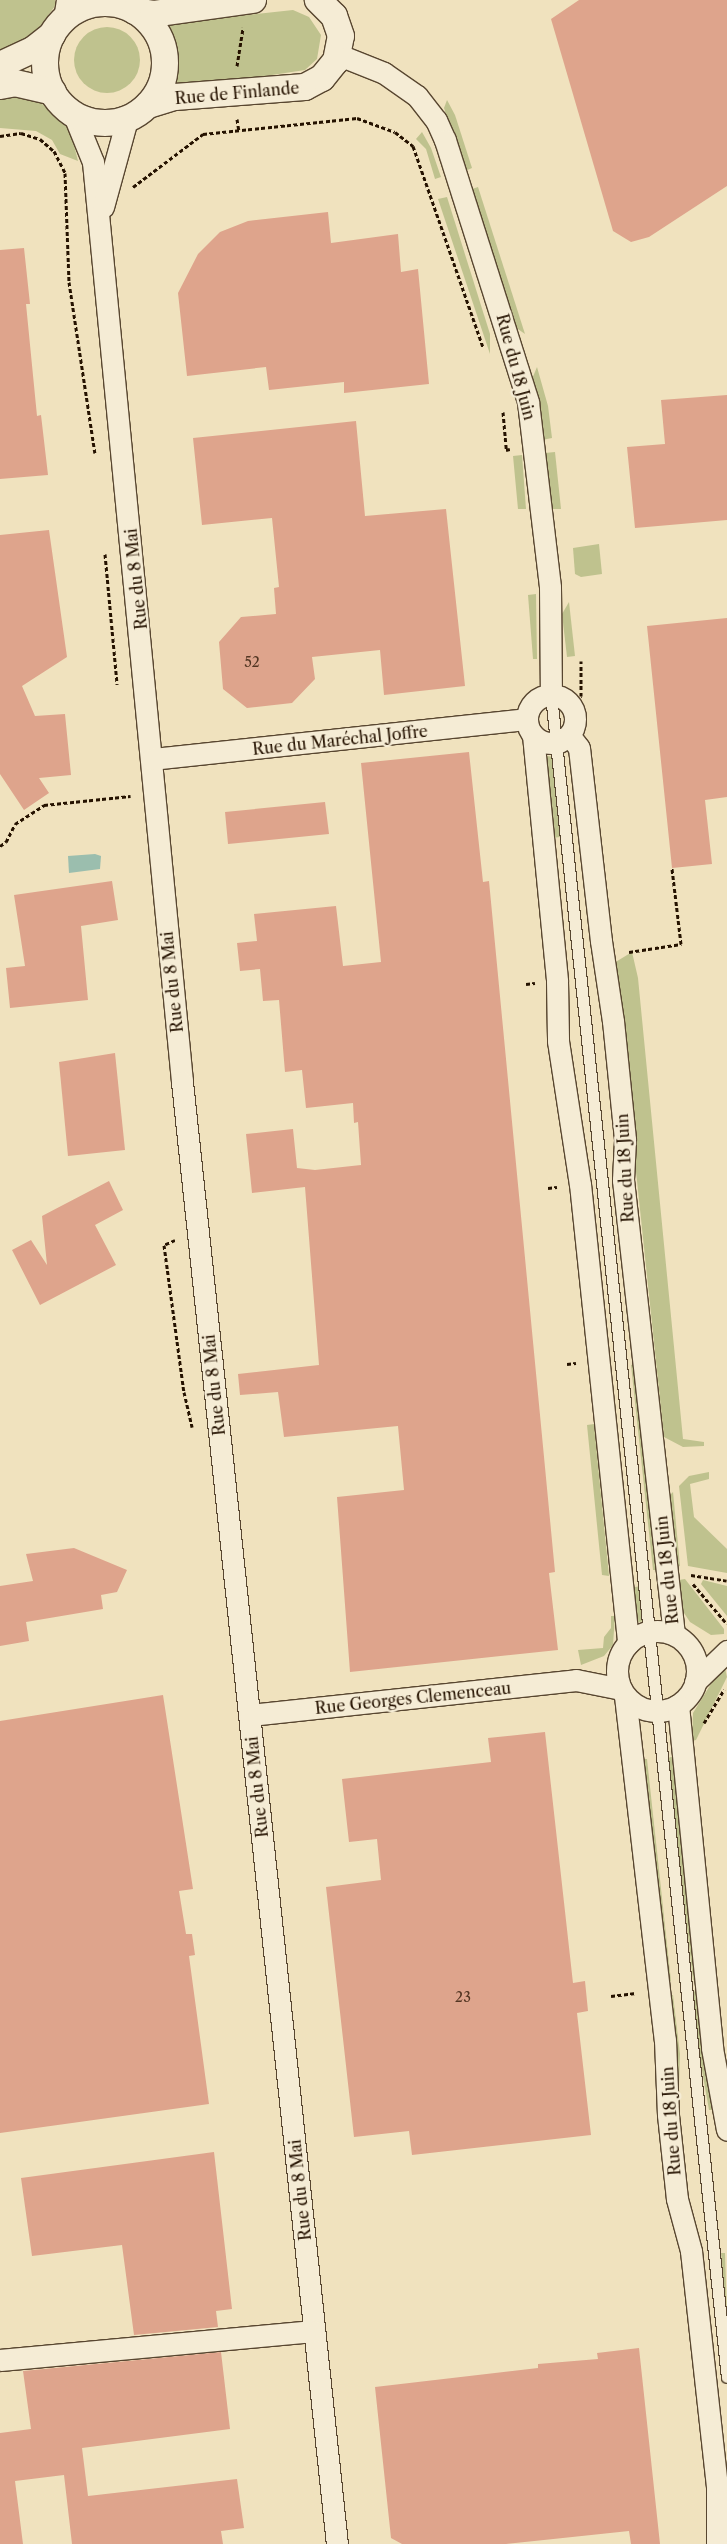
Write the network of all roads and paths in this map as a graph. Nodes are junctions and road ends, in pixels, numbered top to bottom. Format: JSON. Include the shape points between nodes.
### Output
{"nodes":[{"id":1,"x":253,"y":0,"type":"edge"},
{"id":2,"x":318,"y":0,"type":"edge"},
{"id":3,"x":109,"y":1,"type":"edge"},
{"id":4,"x":135,"y":10,"type":"junction"},
{"id":5,"x":61,"y":18,"type":"edge"},
{"id":6,"x":339,"y":55,"type":"junction"},
{"id":7,"x":0,"y":65,"type":"edge"},
{"id":8,"x":0,"y":86,"type":"edge"},
{"id":9,"x":53,"y":92,"type":"junction"},
{"id":10,"x":148,"y":105,"type":"junction"},
{"id":11,"x":73,"y":113,"type":"junction"},
{"id":12,"x":127,"y":119,"type":"junction"},
{"id":13,"x":0,"y":136,"type":"edge"},
{"id":14,"x":125,"y":194,"type":"dead end"},
{"id":15,"x":99,"y":225,"type":"junction"},
{"id":16,"x":484,"y":351,"type":"dead end"},
{"id":17,"x":502,"y":406,"type":"dead end"},
{"id":18,"x":506,"y":450,"type":"dead end"},
{"id":19,"x":95,"y":456,"type":"dead end"},
{"id":20,"x":104,"y":551,"type":"dead end"},
{"id":21,"x":581,"y":661,"type":"dead end"},
{"id":22,"x":118,"y":686,"type":"dead end"},
{"id":23,"x":560,"y":699,"type":"junction"},
{"id":24,"x":530,"y":727,"type":"junction"},
{"id":25,"x":562,"y":739,"type":"junction"},
{"id":26,"x":152,"y":759,"type":"junction"},
{"id":27,"x":131,"y":787,"type":"dead end"},
{"id":28,"x":0,"y":846,"type":"edge"},
{"id":29,"x":651,"y":1631,"type":"junction"},
{"id":30,"x":680,"y":1639,"type":"junction"},
{"id":31,"x":623,"y":1651,"type":"junction"},
{"id":32,"x":727,"y":1651,"type":"edge"},
{"id":33,"x":576,"y":1680,"type":"junction"},
{"id":34,"x":695,"y":1682,"type":"junction"},
{"id":35,"x":623,"y":1692,"type":"junction"},
{"id":36,"x":678,"y":1705,"type":"junction"},
{"id":37,"x":658,"y":1712,"type":"junction"},
{"id":38,"x":250,"y":1715,"type":"junction"},
{"id":39,"x":727,"y":2130,"type":"edge"},
{"id":40,"x":314,"y":2332,"type":"junction"},
{"id":41,"x":0,"y":2360,"type":"edge"},
{"id":42,"x":727,"y":2377,"type":"edge"},
{"id":43,"x":337,"y":2544,"type":"edge"},
{"id":44,"x":717,"y":2544,"type":"edge"}],
"edges":[{"from":1,"to":4,"type":"street","via":[[153,14]]},
{"from":2,"to":6,"type":"street","via":[[337,22],[341,36]]},
{"from":3,"to":4,"type":"street"},
{"from":3,"to":5,"type":"street","via":[[80,8]]},
{"from":4,"to":10,"type":"street","via":[[154,27],[164,51],[163,78]]},
{"from":5,"to":7,"type":"street","via":[[34,49]]},
{"from":5,"to":9,"type":"street","via":[[45,64]]},
{"from":6,"to":10,"type":"street","name":"Rue de Finlande","via":[[327,75],[305,87],[175,97]]},
{"from":6,"to":23,"type":"street","name":"Rue du 18 Juin","via":[[384,73],[417,96],[436,120],[445,140],[528,402]]},
{"from":8,"to":9,"type":"street","via":[[15,84]]},
{"from":9,"to":11,"type":"street"},
{"from":10,"to":12,"type":"street"},
{"from":11,"to":12,"type":"street","via":[[98,122]]},
{"from":11,"to":15,"type":"street","name":"Rue du 8 Mai","via":[[93,162]]},
{"from":12,"to":15,"type":"street"},
{"from":13,"to":19,"type":"path","via":[[21,133],[40,139],[54,151],[65,173],[69,282]]},
{"from":14,"to":16,"type":"path","via":[[203,134],[357,118],[395,132],[413,146]]},
{"from":15,"to":26,"type":"street","name":"Rue du 8 Mai"},
{"from":17,"to":18,"type":"path"},
{"from":20,"to":22,"type":"path"},
{"from":21,"to":23,"type":"path","via":[[582,696]]},
{"from":23,"to":24,"type":"street","via":[[537,700]]},
{"from":23,"to":25,"type":"street","via":[[575,720]]},
{"from":24,"to":25,"type":"street","via":[[546,743]]},
{"from":24,"to":26,"type":"street","name":"Rue du Maréchal Joffre"},
{"from":24,"to":31,"type":"street","name":"Rue du 18 Juin","via":[[557,981],[558,1042],[580,1184]]},
{"from":25,"to":29,"type":"lane","via":[[560,758]]},
{"from":25,"to":30,"type":"street","name":"Rue du 18 Juin","via":[[579,748],[613,1021],[625,1140],[623,1180]]},
{"from":26,"to":38,"type":"street","name":"Rue du 8 Mai","via":[[182,1082]]},
{"from":27,"to":28,"type":"path","via":[[132,796],[44,806],[15,824],[6,842]]},
{"from":29,"to":30,"type":"street"},
{"from":29,"to":31,"type":"street"},
{"from":29,"to":37,"type":"lane"},
{"from":30,"to":32,"type":"street"},
{"from":30,"to":34,"type":"street","name":"Rue du 18 Juin","via":[[695,1660]]},
{"from":31,"to":33,"type":"street"},
{"from":31,"to":35,"type":"street","name":"Rue du 18 Juin","via":[[617,1678]]},
{"from":32,"to":34,"type":"street"},
{"from":33,"to":35,"type":"street"},
{"from":33,"to":38,"type":"street","name":"Rue Georges Clemenceau"},
{"from":34,"to":36,"type":"street","via":[[686,1699]]},
{"from":35,"to":37,"type":"street","via":[[634,1705]]},
{"from":35,"to":44,"type":"street","name":"Rue du 18 Juin","via":[[665,2040],[668,2115],[677,2199],[691,2251],[717,2488]]},
{"from":36,"to":37,"type":"street"},
{"from":36,"to":39,"type":"street","via":[[712,2048]]},
{"from":37,"to":42,"type":"lane"},
{"from":38,"to":40,"type":"street","name":"Rue du 8 Mai"},
{"from":40,"to":41,"type":"street"},
{"from":40,"to":43,"type":"street","name":"Rue du 8 Mai"}]}
